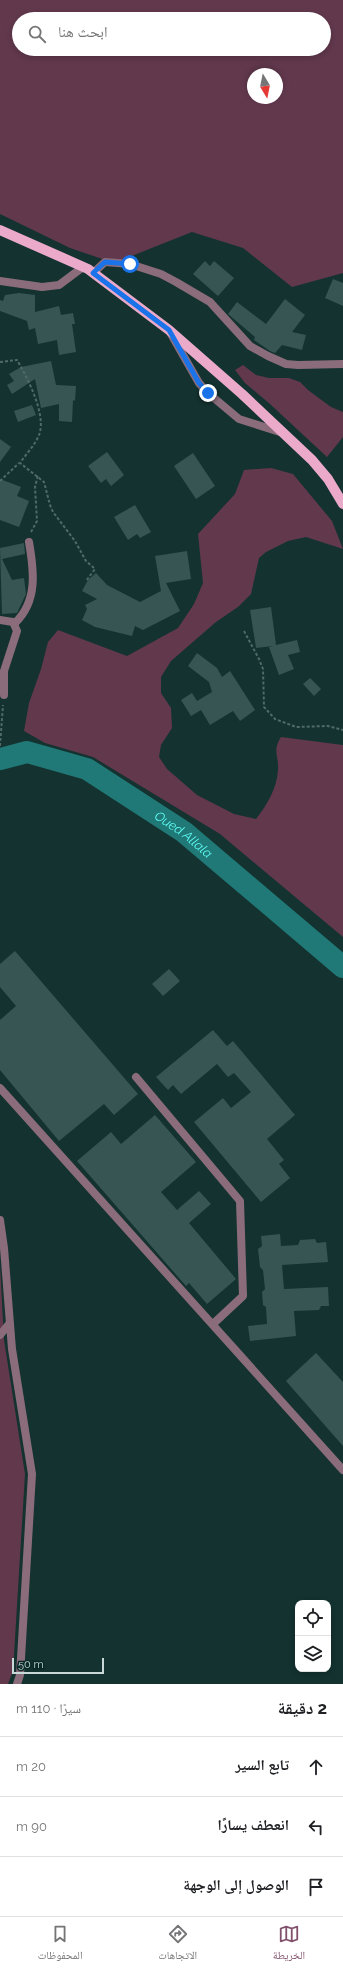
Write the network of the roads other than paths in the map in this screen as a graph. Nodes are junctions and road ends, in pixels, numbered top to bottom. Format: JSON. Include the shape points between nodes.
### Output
{"nodes":[{"id":1,"x":0,"y":230,"type":"edge"},
{"id":2,"x":83,"y":267,"type":"junction"},
{"id":3,"x":93,"y":273,"type":"junction"},
{"id":4,"x":0,"y":281,"type":"edge"},
{"id":5,"x":169,"y":330,"type":"junction"},
{"id":6,"x":343,"y":364,"type":"edge"},
{"id":7,"x":283,"y":433,"type":"junction"},
{"id":8,"x":343,"y":504,"type":"edge"},
{"id":9,"x":29,"y":542,"type":"road end"},
{"id":10,"x":0,"y":620,"type":"edge"},
{"id":11,"x":15,"y":623,"type":"junction"},
{"id":12,"x":4,"y":695,"type":"road end"},
{"id":13,"x":136,"y":1077,"type":"dead end"},
{"id":14,"x":0,"y":1088,"type":"edge"},
{"id":15,"x":0,"y":1220,"type":"edge"},
{"id":16,"x":8,"y":1324,"type":"junction"},
{"id":17,"x":213,"y":1324,"type":"junction"},
{"id":18,"x":0,"y":1335,"type":"edge"},
{"id":19,"x":343,"y":1470,"type":"edge"},
{"id":20,"x":17,"y":1684,"type":"edge"}],
"edges":[{"from":1,"to":2,"type":"main road"},
{"from":2,"to":3,"type":"main road"},
{"from":2,"to":4,"type":"street","via":[[59,284],[42,287]]},
{"from":3,"to":5,"type":"main road"},
{"from":3,"to":6,"type":"street","via":[[105,262],[130,264],[161,274],[210,302],[246,342],[268,356],[286,364]]},
{"from":5,"to":7,"type":"main road"},
{"from":5,"to":7,"type":"street","via":[[199,383],[208,393],[239,419]]},
{"from":7,"to":8,"type":"main road","via":[[312,460],[328,479]]},
{"from":9,"to":11,"type":"street","via":[[34,586],[29,604]]},
{"from":10,"to":11,"type":"street"},
{"from":11,"to":12,"type":"street","via":[[16,632],[4,670]]},
{"from":13,"to":17,"type":"street","via":[[240,1201],[242,1296]]},
{"from":14,"to":17,"type":"street"},
{"from":15,"to":16,"type":"street"},
{"from":16,"to":18,"type":"street"},
{"from":16,"to":20,"type":"street","via":[[32,1474],[20,1675]]},
{"from":17,"to":19,"type":"street"}]}
